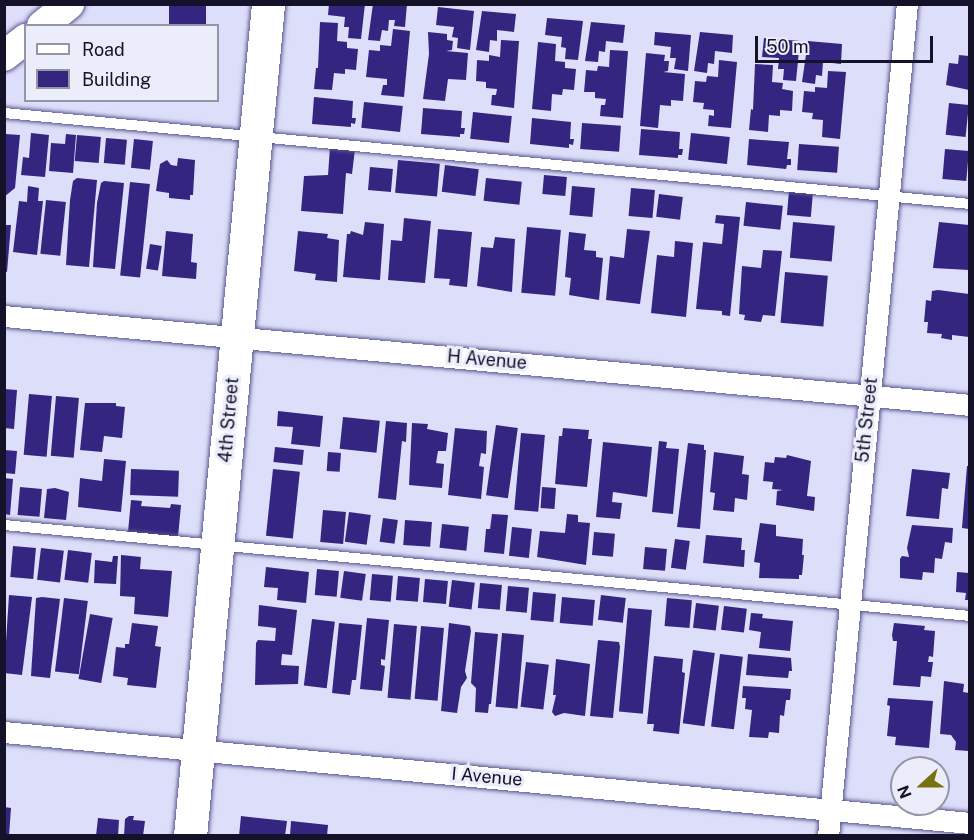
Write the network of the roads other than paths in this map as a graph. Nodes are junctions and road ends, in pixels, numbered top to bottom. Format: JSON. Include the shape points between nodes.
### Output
{"nodes":[{"id":1,"x":69,"y":4,"type":"edge"},
{"id":2,"x":268,"y":4,"type":"edge"},
{"id":3,"x":907,"y":4,"type":"edge"},
{"id":4,"x":44,"y":24,"type":"edge"},
{"id":5,"x":24,"y":41,"type":"edge"},
{"id":6,"x":4,"y":56,"type":"edge"},
{"id":7,"x":4,"y":113,"type":"edge"},
{"id":8,"x":258,"y":137,"type":"junction"},
{"id":9,"x":889,"y":196,"type":"junction"},
{"id":10,"x":969,"y":204,"type":"edge"},
{"id":11,"x":4,"y":316,"type":"edge"},
{"id":12,"x":237,"y":337,"type":"junction"},
{"id":13,"x":870,"y":396,"type":"junction"},
{"id":14,"x":969,"y":405,"type":"edge"},
{"id":15,"x":4,"y":525,"type":"edge"},
{"id":16,"x":217,"y":545,"type":"junction"},
{"id":17,"x":850,"y":604,"type":"junction"},
{"id":18,"x":969,"y":616,"type":"edge"},
{"id":19,"x":4,"y":732,"type":"edge"},
{"id":20,"x":198,"y":750,"type":"junction"},
{"id":21,"x":831,"y":810,"type":"junction"},
{"id":22,"x":969,"y":823,"type":"edge"},
{"id":23,"x":190,"y":836,"type":"edge"},
{"id":24,"x":828,"y":836,"type":"edge"}],
"edges":[{"from":1,"to":4,"type":"street"},
{"from":2,"to":8,"type":"main road","name":"4th Street"},
{"from":3,"to":9,"type":"street","name":"5th Street"},
{"from":5,"to":6,"type":"street"},
{"from":7,"to":8,"type":"lane"},
{"from":8,"to":9,"type":"lane"},
{"from":8,"to":12,"type":"main road","name":"4th Street"},
{"from":9,"to":10,"type":"lane"},
{"from":9,"to":13,"type":"street","name":"5th Street"},
{"from":11,"to":12,"type":"street","name":"H Avenue"},
{"from":12,"to":13,"type":"street","name":"H Avenue"},
{"from":12,"to":16,"type":"main road","name":"4th Street"},
{"from":13,"to":14,"type":"street","name":"H Avenue"},
{"from":13,"to":17,"type":"street","name":"5th Street"},
{"from":15,"to":16,"type":"lane"},
{"from":16,"to":17,"type":"lane"},
{"from":16,"to":20,"type":"main road","name":"4th Street"},
{"from":17,"to":18,"type":"lane"},
{"from":17,"to":21,"type":"street","name":"5th Street"},
{"from":19,"to":20,"type":"street","name":"I Avenue"},
{"from":20,"to":21,"type":"street","name":"I Avenue"},
{"from":20,"to":23,"type":"main road","name":"4th Street"},
{"from":21,"to":22,"type":"street","name":"I Avenue"},
{"from":21,"to":24,"type":"street","name":"5th Street"}]}
